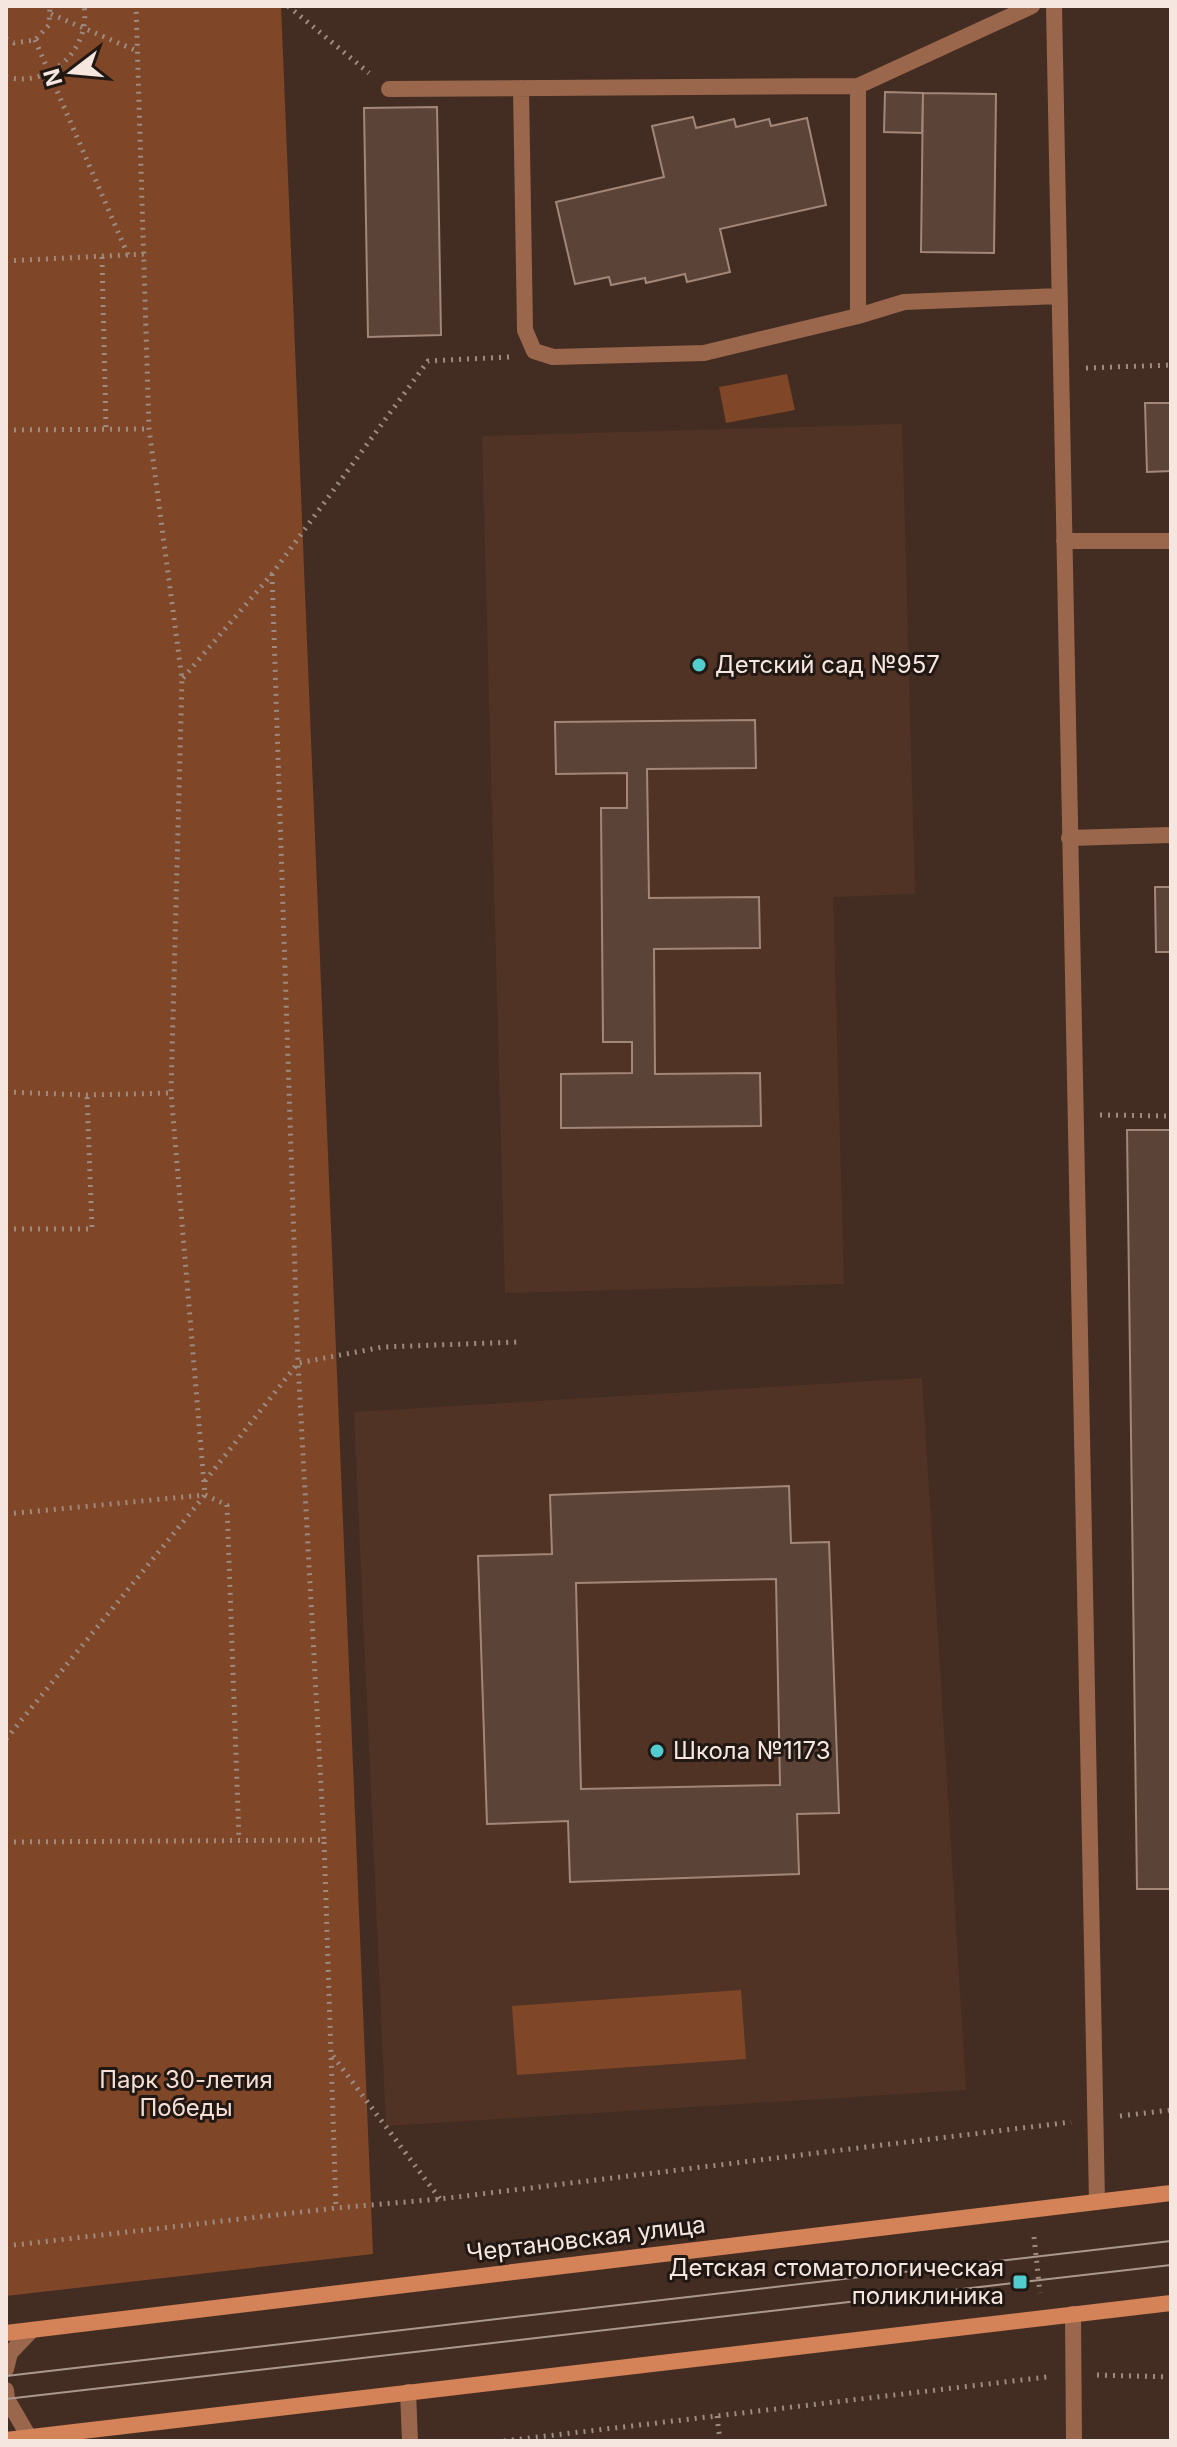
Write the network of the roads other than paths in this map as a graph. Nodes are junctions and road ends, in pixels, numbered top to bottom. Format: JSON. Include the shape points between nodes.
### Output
{"nodes":[{"id":1,"x":1032,"y":6,"type":"edge"},
{"id":2,"x":1054,"y":6,"type":"edge"},
{"id":3,"x":858,"y":86,"type":"junction"},
{"id":4,"x":521,"y":88,"type":"junction"},
{"id":5,"x":389,"y":89,"type":"road end"},
{"id":6,"x":1059,"y":296,"type":"junction"},
{"id":7,"x":858,"y":316,"type":"junction"},
{"id":8,"x":1064,"y":541,"type":"junction"},
{"id":9,"x":1171,"y":541,"type":"edge"},
{"id":10,"x":1171,"y":835,"type":"edge"},
{"id":11,"x":1069,"y":838,"type":"junction"},
{"id":12,"x":1171,"y":2193,"type":"edge"},
{"id":13,"x":1097,"y":2202,"type":"junction"},
{"id":14,"x":1171,"y":2303,"type":"edge"},
{"id":15,"x":1073,"y":2314,"type":"junction"},
{"id":16,"x":32,"y":2330,"type":"junction"},
{"id":17,"x":6,"y":2333,"type":"edge"},
{"id":18,"x":6,"y":2369,"type":"edge"},
{"id":19,"x":6,"y":2390,"type":"edge"},
{"id":20,"x":408,"y":2392,"type":"junction"},
{"id":21,"x":29,"y":2439,"type":"edge"},
{"id":22,"x":6,"y":2440,"type":"edge"},
{"id":23,"x":410,"y":2441,"type":"edge"},
{"id":24,"x":1074,"y":2441,"type":"edge"}],
"edges":[{"from":1,"to":3,"type":"street"},
{"from":2,"to":6,"type":"street"},
{"from":3,"to":4,"type":"street"},
{"from":3,"to":7,"type":"street"},
{"from":4,"to":5,"type":"street"},
{"from":4,"to":7,"type":"street","via":[[525,330],[534,351],[553,357],[704,353]]},
{"from":6,"to":7,"type":"street","via":[[904,302]]},
{"from":6,"to":8,"type":"street"},
{"from":8,"to":9,"type":"street"},
{"from":8,"to":11,"type":"street"},
{"from":10,"to":11,"type":"street"},
{"from":11,"to":13,"type":"street"},
{"from":12,"to":13,"type":"main road","name":"Чертановская улица"},
{"from":13,"to":16,"type":"main road","name":"Чертановская улица"},
{"from":14,"to":15,"type":"main road"},
{"from":15,"to":20,"type":"main road"},
{"from":15,"to":24,"type":"street"},
{"from":16,"to":17,"type":"main road","name":"Чертановская улица"},
{"from":16,"to":18,"type":"street","via":[[10,2353]]},
{"from":19,"to":21,"type":"street"},
{"from":20,"to":21,"type":"main road"},
{"from":20,"to":23,"type":"street"},
{"from":21,"to":22,"type":"main road"}]}
